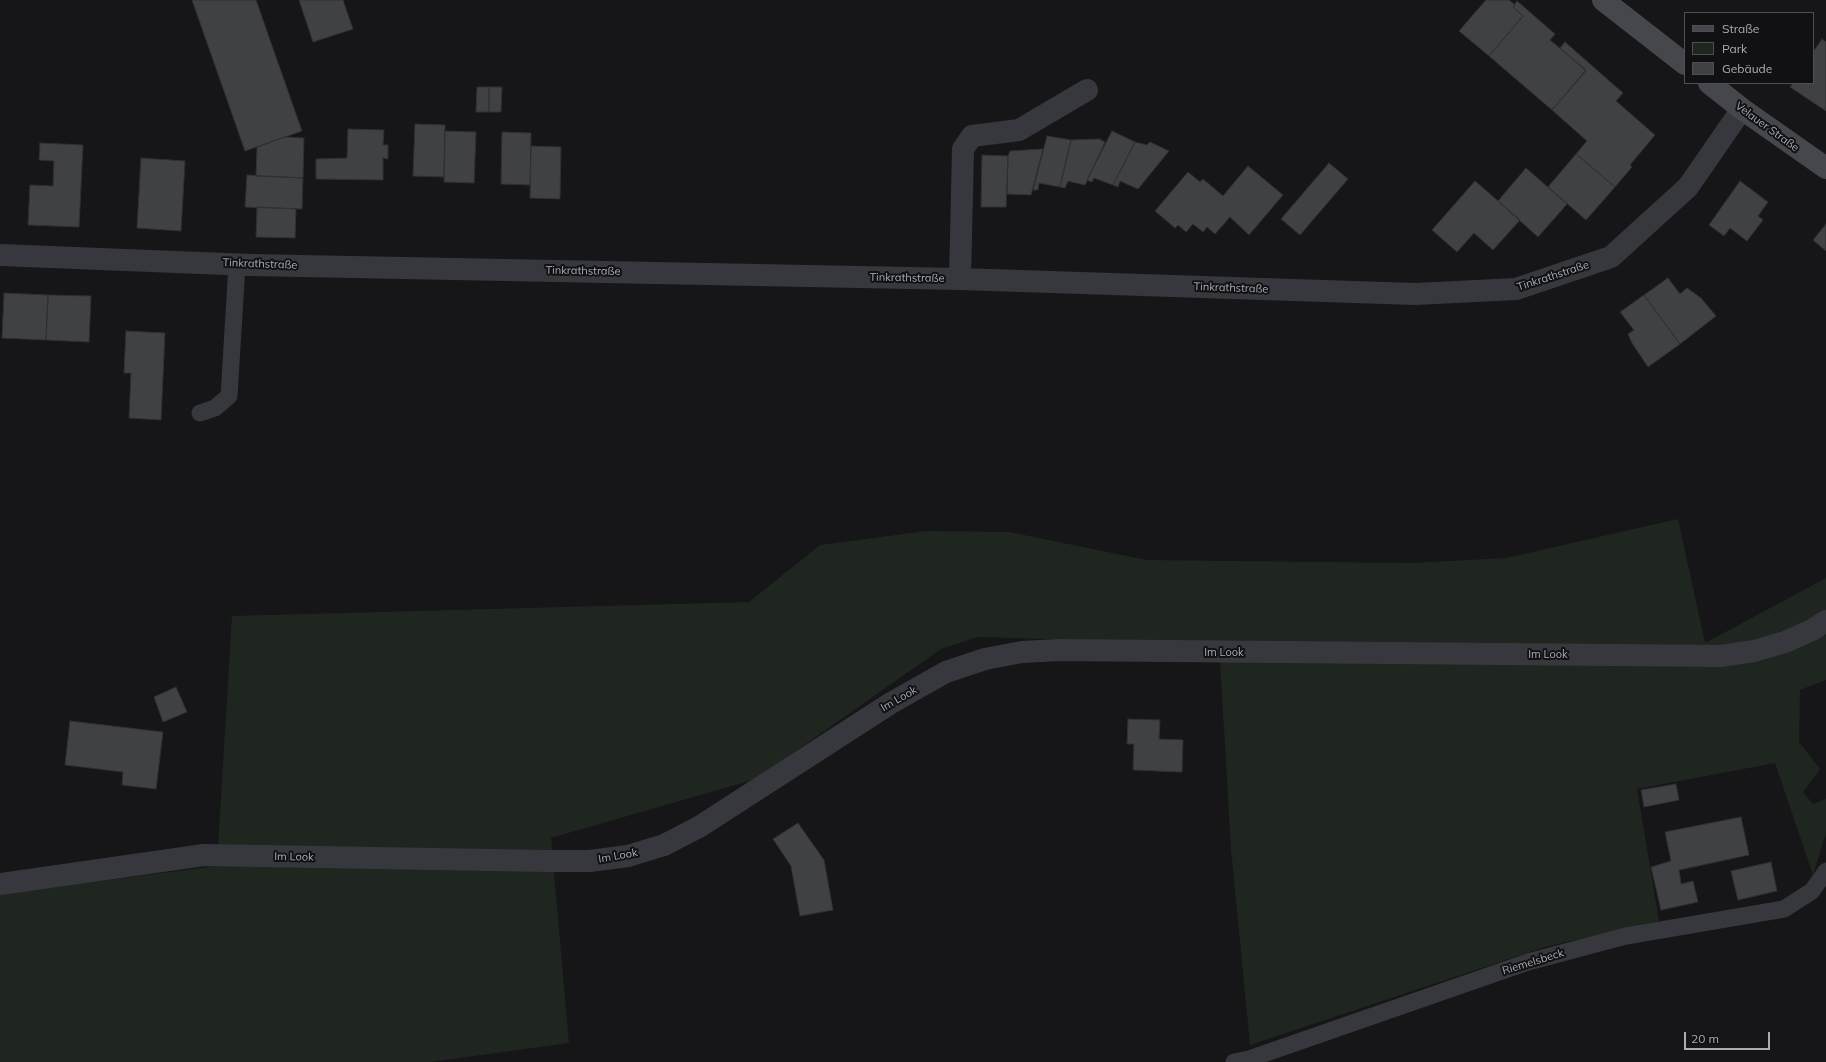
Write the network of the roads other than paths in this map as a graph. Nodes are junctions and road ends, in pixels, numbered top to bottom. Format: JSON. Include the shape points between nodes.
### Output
{"nodes":[{"id":1,"x":1603,"y":0,"type":"edge"},
{"id":2,"x":1684,"y":63,"type":"edge"},
{"id":3,"x":1710,"y":84,"type":"edge"},
{"id":4,"x":1087,"y":90,"type":"dead end"},
{"id":5,"x":1742,"y":109,"type":"junction"},
{"id":6,"x":1826,"y":168,"type":"edge"},
{"id":7,"x":0,"y":255,"type":"edge"},
{"id":8,"x":237,"y":264,"type":"junction"},
{"id":9,"x":960,"y":279,"type":"junction"},
{"id":10,"x":200,"y":414,"type":"dead end"},
{"id":11,"x":1826,"y":621,"type":"edge"},
{"id":12,"x":1826,"y":871,"type":"edge"},
{"id":13,"x":0,"y":884,"type":"edge"},
{"id":14,"x":1234,"y":1062,"type":"edge"}],
"edges":[{"from":1,"to":2,"type":"main road"},
{"from":3,"to":5,"type":"main road","name":"Velauer Straße"},
{"from":4,"to":9,"type":"street","via":[[1019,130],[972,136],[963,149]]},
{"from":5,"to":6,"type":"main road","name":"Velauer Straße"},
{"from":5,"to":9,"type":"street","name":"Tinkrathstraße","via":[[1688,187],[1611,257],[1516,289],[1414,294]]},
{"from":7,"to":8,"type":"street","name":"Tinkrathstraße"},
{"from":8,"to":9,"type":"street","name":"Tinkrathstraße"},
{"from":8,"to":10,"type":"lane","via":[[229,396],[214,408]]},
{"from":11,"to":13,"type":"street","name":"Im Look","via":[[1785,642],[1754,651],[1721,656],[1059,650],[1022,652],[985,659],[946,672],[891,703],[699,827],[664,845],[628,856],[590,861],[548,862],[204,855]]},
{"from":12,"to":14,"type":"lane","name":"Riemelsbeck","via":[[1812,891],[1784,909],[1626,936],[1528,962]]}]}
